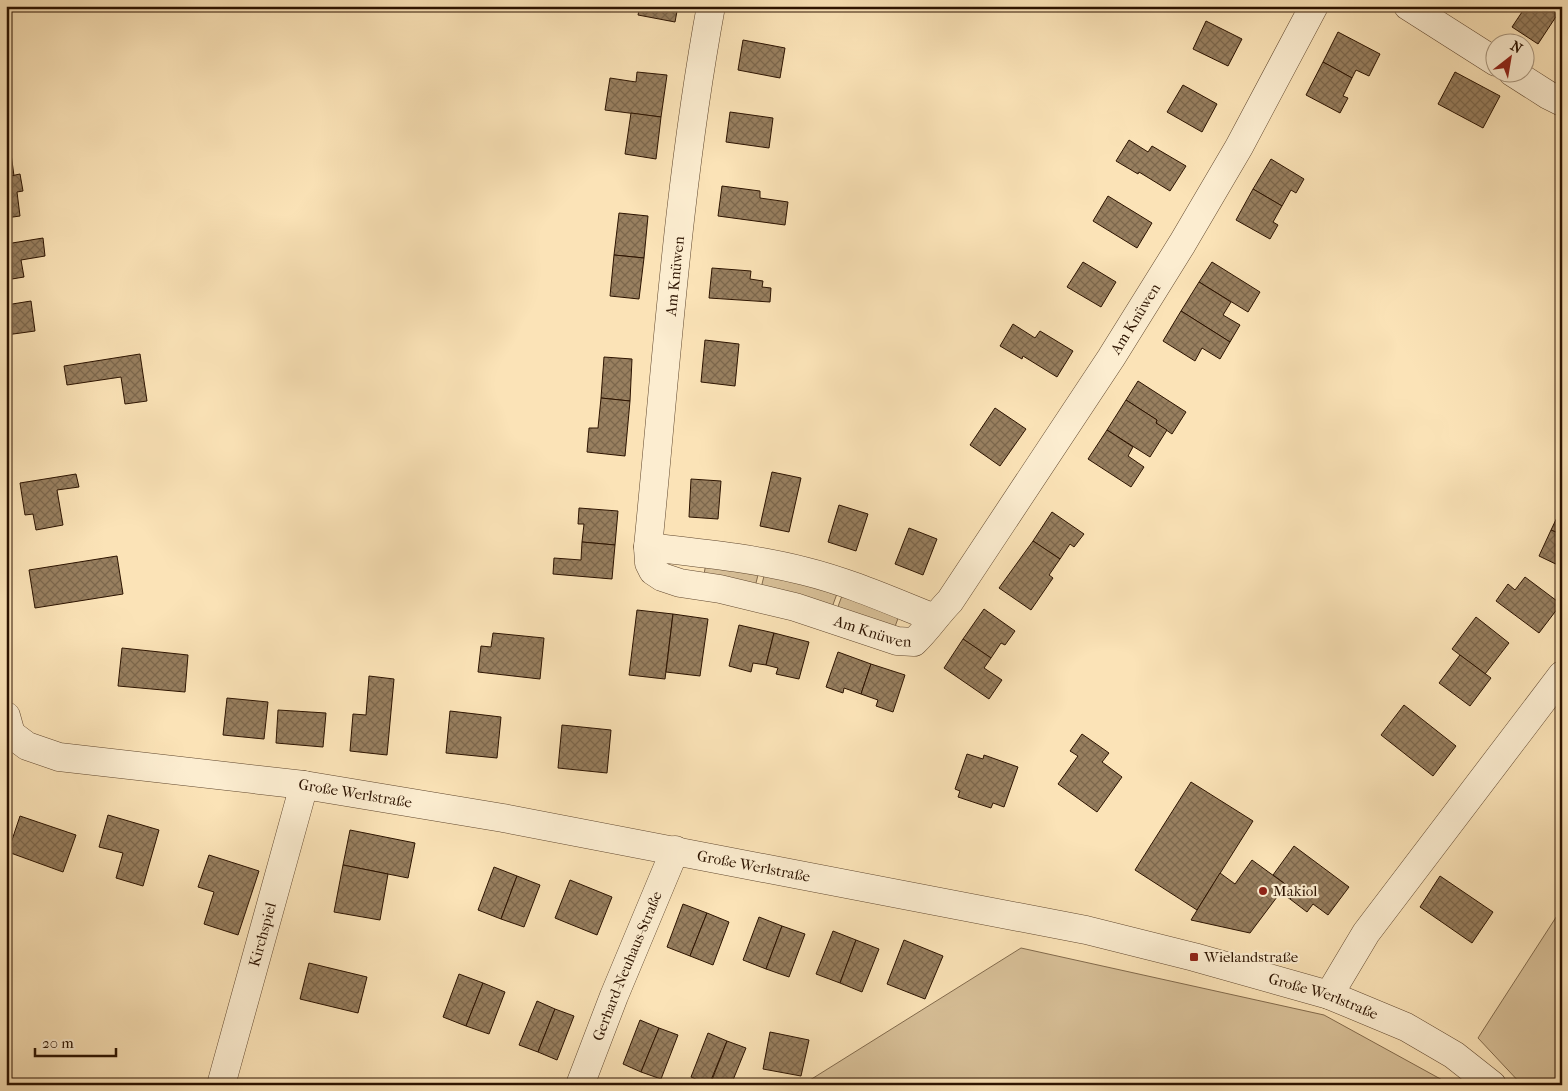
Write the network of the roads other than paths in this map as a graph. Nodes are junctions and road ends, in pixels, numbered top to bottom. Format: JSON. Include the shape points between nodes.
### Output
{"nodes":[{"id":1,"x":711,"y":6,"type":"edge"},
{"id":2,"x":1314,"y":6,"type":"edge"},
{"id":3,"x":1408,"y":6,"type":"edge"},
{"id":4,"x":1486,"y":56,"type":"edge"},
{"id":5,"x":1528,"y":82,"type":"edge"},
{"id":6,"x":1562,"y":102,"type":"edge"},
{"id":7,"x":648,"y":548,"type":"junction"},
{"id":8,"x":934,"y":618,"type":"junction"},
{"id":9,"x":1562,"y":676,"type":"edge"},
{"id":10,"x":8,"y":730,"type":"edge"},
{"id":11,"x":304,"y":785,"type":"junction"},
{"id":12,"x":675,"y":850,"type":"junction"},
{"id":13,"x":1328,"y":995,"type":"junction"},
{"id":14,"x":221,"y":1085,"type":"edge"},
{"id":15,"x":580,"y":1085,"type":"edge"},
{"id":16,"x":1492,"y":1085,"type":"edge"}],
"edges":[{"from":1,"to":7,"type":"street","name":"Am Knüwen","via":[[687,156]]},
{"from":2,"to":8,"type":"street","name":"Am Knüwen","via":[[1239,147],[1111,358],[950,601]]},
{"from":3,"to":4,"type":"street"},
{"from":5,"to":6,"type":"street"},
{"from":7,"to":8,"type":"street","name":"Am Knüwen","via":[[764,562],[805,571]]},
{"from":7,"to":8,"type":"street","name":"Am Knüwen","via":[[652,571],[662,577],[794,607],[897,641],[914,642]]},
{"from":9,"to":13,"type":"street","via":[[1366,933]]},
{"from":10,"to":11,"type":"street","name":"Große Werlstraße","via":[[27,746],[59,758]]},
{"from":11,"to":12,"type":"street","name":"Große Werlstraße"},
{"from":11,"to":14,"type":"street","name":"Kirchspiel"},
{"from":12,"to":13,"type":"street","name":"Große Werlstraße","via":[[1086,930]]},
{"from":12,"to":15,"type":"street","name":"Gerhard-Neuhaus-Straße"},
{"from":13,"to":16,"type":"street","name":"Große Werlstraße","via":[[1406,1027],[1454,1055]]}]}
